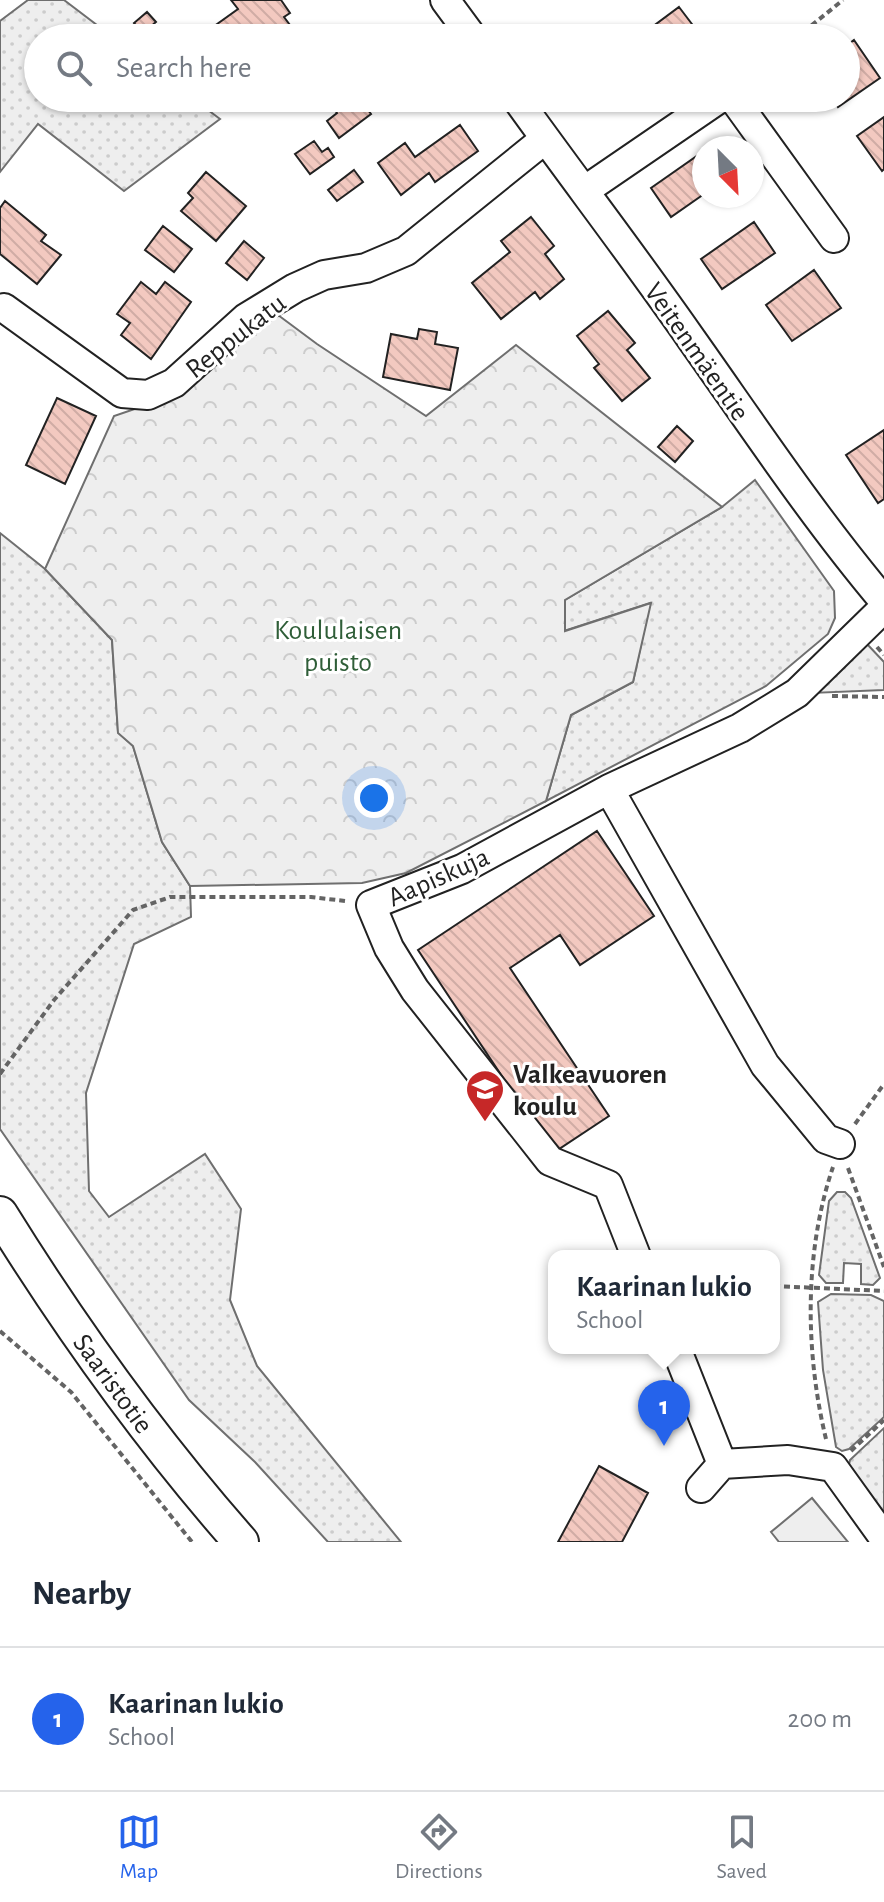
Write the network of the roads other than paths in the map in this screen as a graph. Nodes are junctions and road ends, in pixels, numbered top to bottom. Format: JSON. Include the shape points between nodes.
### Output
{"nodes":[{"id":1,"x":445,"y":0,"type":"edge"},
{"id":2,"x":463,"y":24,"type":"edge"},
{"id":3,"x":526,"y":112,"type":"edge"},
{"id":4,"x":700,"y":112,"type":"edge"},
{"id":5,"x":743,"y":112,"type":"edge"},
{"id":6,"x":545,"y":139,"type":"junction"},
{"id":7,"x":584,"y":191,"type":"junction"},
{"id":8,"x":834,"y":238,"type":"dead end"},
{"id":9,"x":4,"y":308,"type":"dead end"},
{"id":10,"x":884,"y":601,"type":"edge"},
{"id":11,"x":884,"y":608,"type":"edge"},
{"id":12,"x":609,"y":789,"type":"junction"},
{"id":13,"x":840,"y":1144,"type":"road end"},
{"id":14,"x":0,"y":1214,"type":"edge"},
{"id":15,"x":634,"y":1250,"type":"edge"},
{"id":16,"x":678,"y":1354,"type":"edge"},
{"id":17,"x":722,"y":1464,"type":"junction"},
{"id":18,"x":701,"y":1488,"type":"dead end"},
{"id":19,"x":884,"y":1538,"type":"edge"},
{"id":20,"x":241,"y":1542,"type":"edge"}],
"edges":[{"from":1,"to":2,"type":"street"},
{"from":3,"to":6,"type":"street","name":"Veitenmäentie"},
{"from":4,"to":7,"type":"street"},
{"from":5,"to":8,"type":"street"},
{"from":6,"to":7,"type":"street","name":"Veitenmäentie"},
{"from":6,"to":9,"type":"street","name":"Reppukatu","via":[[406,251],[295,288],[246,318],[174,383],[148,395],[122,393]]},
{"from":7,"to":10,"type":"street","name":"Veitenmäentie","via":[[768,454]]},
{"from":11,"to":12,"type":"street","name":"Aapiskuja","via":[[797,693],[740,728]]},
{"from":12,"to":13,"type":"street","via":[[765,1065],[826,1139]]},
{"from":12,"to":15,"type":"street","name":"Aapiskuja","via":[[462,869],[371,905],[415,990],[550,1161],[608,1185]]},
{"from":14,"to":20,"type":"main road","name":"Saaristotie","via":[[60,1310],[148,1430]]},
{"from":16,"to":17,"type":"street"},
{"from":17,"to":18,"type":"street"},
{"from":17,"to":19,"type":"street","via":[[788,1460],[833,1467]]}]}
